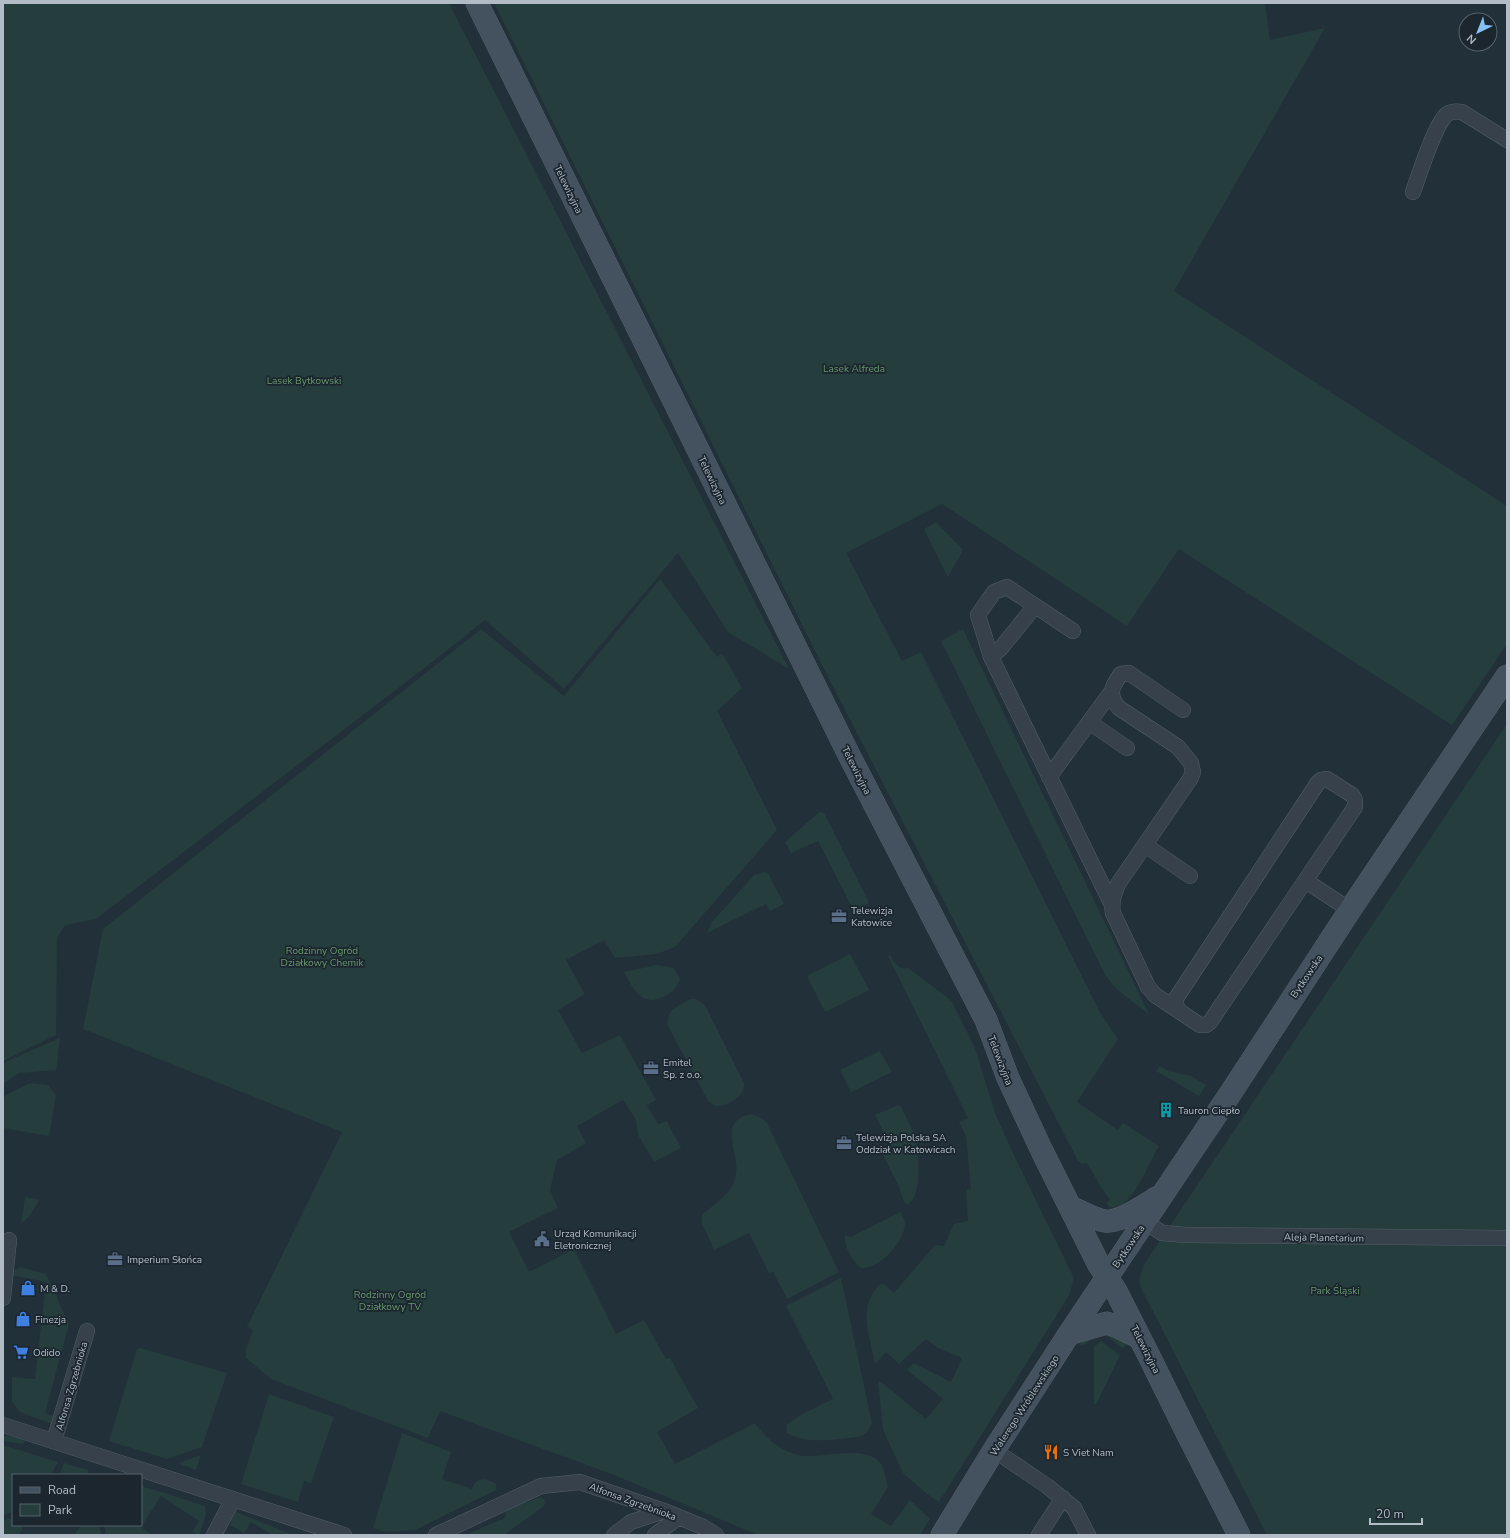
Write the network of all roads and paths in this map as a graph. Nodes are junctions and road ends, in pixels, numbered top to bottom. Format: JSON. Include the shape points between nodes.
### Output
{"nodes":[{"id":1,"x":477,"y":3,"type":"edge"},
{"id":2,"x":1507,"y":140,"type":"edge"},
{"id":3,"x":1413,"y":192,"type":"dead end"},
{"id":4,"x":1035,"y":606,"type":"junction"},
{"id":5,"x":1073,"y":631,"type":"dead end"},
{"id":6,"x":991,"y":657,"type":"junction"},
{"id":7,"x":1507,"y":676,"type":"edge"},
{"id":8,"x":1112,"y":692,"type":"junction"},
{"id":9,"x":1183,"y":710,"type":"dead end"},
{"id":10,"x":1089,"y":722,"type":"junction"},
{"id":11,"x":1127,"y":748,"type":"dead end"},
{"id":12,"x":1049,"y":777,"type":"junction"},
{"id":13,"x":1145,"y":845,"type":"junction"},
{"id":14,"x":1190,"y":876,"type":"dead end"},
{"id":15,"x":1306,"y":881,"type":"junction"},
{"id":16,"x":1112,"y":905,"type":"junction"},
{"id":17,"x":1350,"y":910,"type":"junction"},
{"id":18,"x":1179,"y":1011,"type":"junction"},
{"id":19,"x":1163,"y":1194,"type":"junction"},
{"id":20,"x":1070,"y":1206,"type":"junction"},
{"id":21,"x":1144,"y":1221,"type":"junction"},
{"id":22,"x":1507,"y":1238,"type":"edge"},
{"id":23,"x":9,"y":1240,"type":"dead end"},
{"id":24,"x":1107,"y":1277,"type":"junction"},
{"id":25,"x":3,"y":1298,"type":"edge"},
{"id":26,"x":87,"y":1331,"type":"dead end"},
{"id":27,"x":1069,"y":1334,"type":"junction"},
{"id":28,"x":1140,"y":1338,"type":"junction"},
{"id":29,"x":3,"y":1425,"type":"edge"},
{"id":30,"x":54,"y":1441,"type":"junction"},
{"id":31,"x":994,"y":1450,"type":"junction"},
{"id":32,"x":1063,"y":1498,"type":"junction"},
{"id":33,"x":233,"y":1499,"type":"junction"},
{"id":34,"x":664,"y":1511,"type":"junction"},
{"id":35,"x":679,"y":1517,"type":"junction"},
{"id":36,"x":214,"y":1535,"type":"edge"},
{"id":37,"x":344,"y":1535,"type":"edge"},
{"id":38,"x":436,"y":1535,"type":"edge"},
{"id":39,"x":614,"y":1535,"type":"edge"},
{"id":40,"x":655,"y":1535,"type":"edge"},
{"id":41,"x":716,"y":1535,"type":"edge"},
{"id":42,"x":942,"y":1535,"type":"edge"},
{"id":43,"x":1039,"y":1535,"type":"edge"},
{"id":44,"x":1088,"y":1535,"type":"edge"},
{"id":45,"x":1239,"y":1535,"type":"edge"}],
"edges":[{"from":1,"to":20,"type":"street","name":"Telewizyjna","via":[[850,756],[986,1020],[1011,1086]]},
{"from":2,"to":3,"type":"street","via":[[1462,112],[1448,113],[1432,139]]},
{"from":4,"to":5,"type":"street"},
{"from":4,"to":6,"type":"street"},
{"from":4,"to":6,"type":"street","via":[[1007,586],[994,592],[978,615]]},
{"from":6,"to":12,"type":"street"},
{"from":7,"to":17,"type":"street","name":"Bytkowska"},
{"from":8,"to":9,"type":"street","via":[[1121,674],[1129,673]]},
{"from":8,"to":10,"type":"street"},
{"from":8,"to":13,"type":"street","via":[[1113,701],[1119,708],[1178,747],[1191,763],[1193,772]]},
{"from":10,"to":11,"type":"street"},
{"from":10,"to":12,"type":"street"},
{"from":12,"to":16,"type":"street"},
{"from":13,"to":14,"type":"street"},
{"from":13,"to":16,"type":"street","via":[[1118,884]]},
{"from":15,"to":17,"type":"street"},
{"from":15,"to":18,"type":"street","via":[[1210,1022],[1200,1025]]},
{"from":15,"to":18,"type":"street","via":[[1355,807],[1352,795],[1327,779],[1321,780],[1318,784],[1175,1000]]},
{"from":16,"to":18,"type":"street","via":[[1112,913],[1148,987],[1155,995]]},
{"from":17,"to":19,"type":"street","name":"Bytkowska"},
{"from":19,"to":20,"type":"street","via":[[1113,1221],[1103,1221]]},
{"from":19,"to":21,"type":"street","name":"Bytkowska"},
{"from":20,"to":24,"type":"street","name":"Telewizyjna"},
{"from":21,"to":22,"type":"street","name":"Aleja Planetarium","via":[[1162,1233],[1186,1235]]},
{"from":21,"to":24,"type":"street","name":"Bytkowska"},
{"from":23,"to":25,"type":"street"},
{"from":24,"to":27,"type":"street","name":"Walerego Wróblewskiego"},
{"from":24,"to":28,"type":"street","name":"Telewizyjna"},
{"from":26,"to":30,"type":"street","name":"Alfonsa Zgrzebnioka"},
{"from":27,"to":28,"type":"street","via":[[1107,1323]]},
{"from":27,"to":31,"type":"street","name":"Walerego Wróblewskiego"},
{"from":28,"to":45,"type":"street","name":"Telewizyjna"},
{"from":29,"to":30,"type":"street","name":"Alfonsa Zgrzebnioka"},
{"from":30,"to":33,"type":"street","name":"Alfonsa Zgrzebnioka"},
{"from":31,"to":32,"type":"street"},
{"from":31,"to":42,"type":"street","name":"Walerego Wróblewskiego"},
{"from":32,"to":43,"type":"street"},
{"from":32,"to":44,"type":"street","via":[[1074,1508]]},
{"from":33,"to":36,"type":"street"},
{"from":33,"to":37,"type":"street","name":"Alfonsa Zgrzebnioka"},
{"from":34,"to":35,"type":"street","name":"Alfonsa Zgrzebnioka"},
{"from":34,"to":38,"type":"street","name":"Alfonsa Zgrzebnioka","via":[[580,1482],[541,1486]]},
{"from":34,"to":39,"type":"street","via":[[631,1522]]},
{"from":35,"to":40,"type":"street"},
{"from":35,"to":41,"type":"street","name":"Alfonsa Zgrzebnioka"}]}
